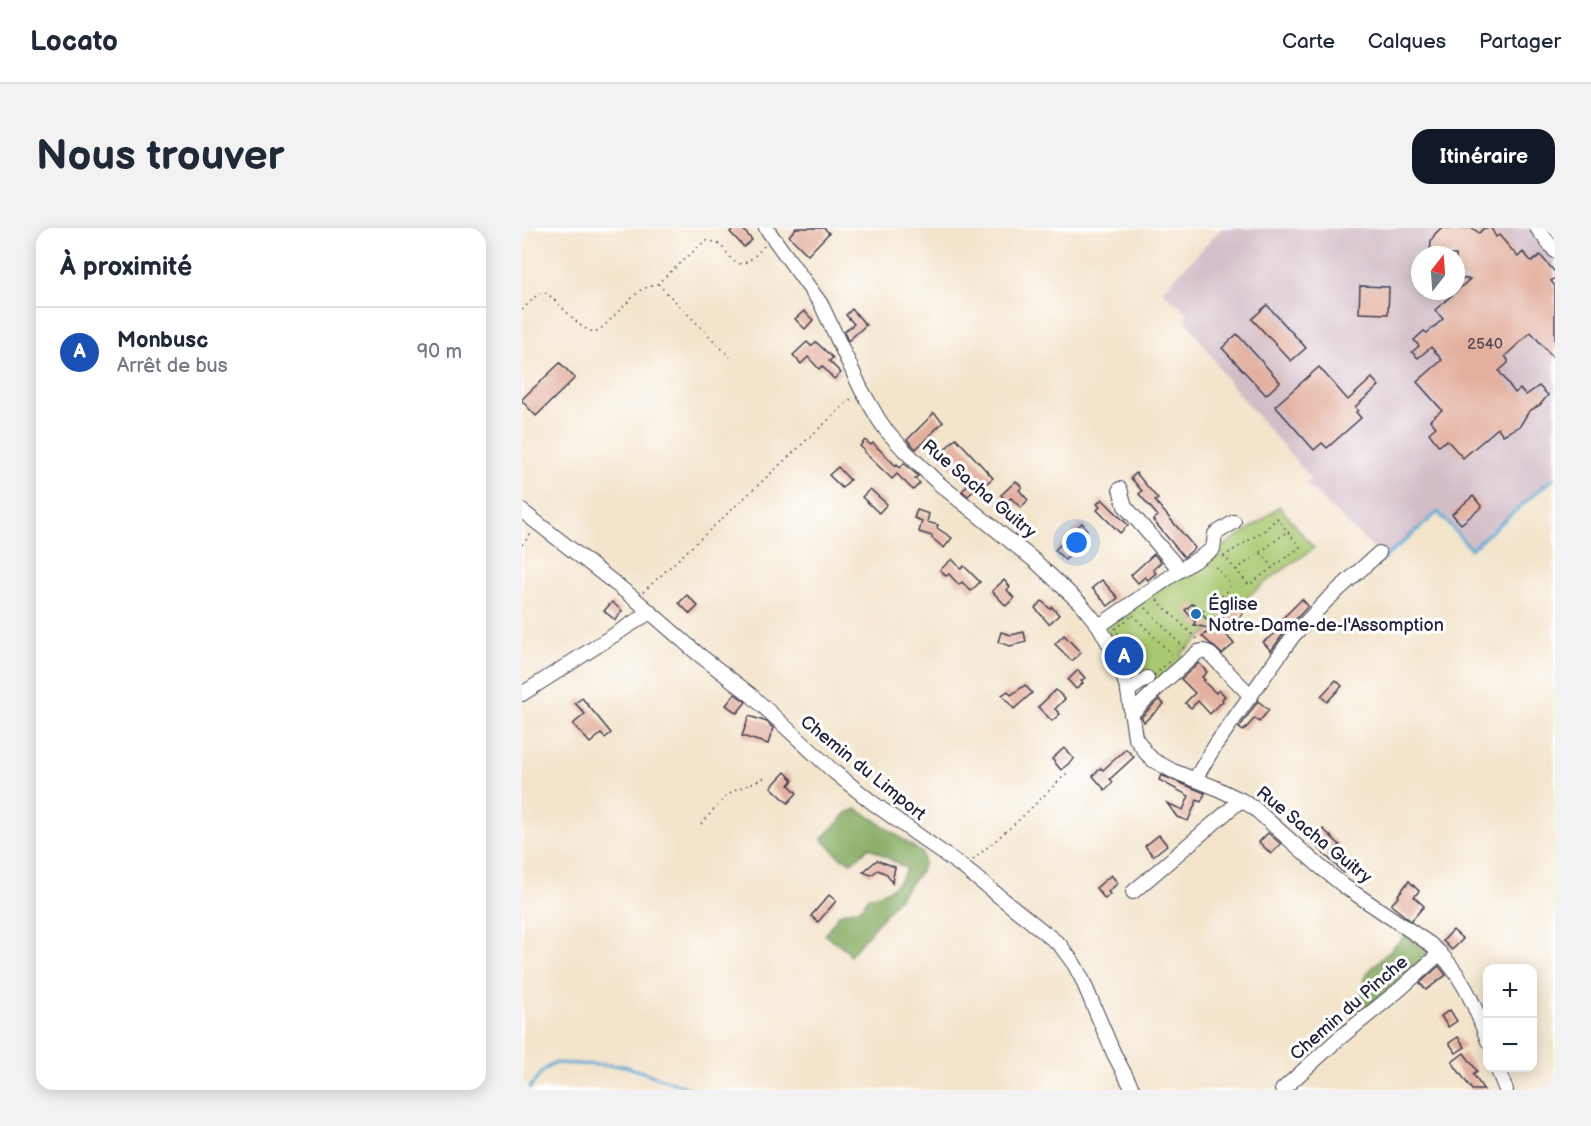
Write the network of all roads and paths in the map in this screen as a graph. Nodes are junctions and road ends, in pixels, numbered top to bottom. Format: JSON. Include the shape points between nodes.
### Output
{"nodes":[{"id":1,"x":1537,"y":228,"type":"edge"},
{"id":2,"x":770,"y":232,"type":"edge"},
{"id":3,"x":1555,"y":251,"type":"edge"},
{"id":4,"x":657,"y":284,"type":"junction"},
{"id":5,"x":522,"y":310,"type":"edge"},
{"id":6,"x":730,"y":357,"type":"dead end"},
{"id":7,"x":861,"y":389,"type":"junction"},
{"id":8,"x":1120,"y":489,"type":"dead end"},
{"id":9,"x":522,"y":511,"type":"edge"},
{"id":10,"x":534,"y":522,"type":"junction"},
{"id":11,"x":1234,"y":522,"type":"dead end"},
{"id":12,"x":1288,"y":532,"type":"junction"},
{"id":13,"x":522,"y":545,"type":"edge"},
{"id":14,"x":1261,"y":552,"type":"junction"},
{"id":15,"x":1379,"y":553,"type":"dead end"},
{"id":16,"x":1212,"y":556,"type":"junction"},
{"id":17,"x":1273,"y":567,"type":"junction"},
{"id":18,"x":1180,"y":570,"type":"junction"},
{"id":19,"x":1236,"y":570,"type":"junction"},
{"id":20,"x":635,"y":599,"type":"junction"},
{"id":21,"x":1139,"y":611,"type":"dead end"},
{"id":22,"x":1203,"y":611,"type":"dead end"},
{"id":23,"x":650,"y":612,"type":"junction"},
{"id":24,"x":1133,"y":615,"type":"junction"},
{"id":25,"x":1099,"y":626,"type":"junction"},
{"id":26,"x":1200,"y":646,"type":"junction"},
{"id":27,"x":1185,"y":649,"type":"dead end"},
{"id":28,"x":1147,"y":678,"type":"junction"},
{"id":29,"x":1128,"y":691,"type":"junction"},
{"id":30,"x":522,"y":694,"type":"edge"},
{"id":31,"x":1251,"y":696,"type":"junction"},
{"id":32,"x":1131,"y":714,"type":"junction"},
{"id":33,"x":1067,"y":772,"type":"dead end"},
{"id":34,"x":764,"y":778,"type":"dead end"},
{"id":35,"x":1195,"y":779,"type":"junction"},
{"id":36,"x":1241,"y":800,"type":"junction"},
{"id":37,"x":701,"y":824,"type":"dead end"},
{"id":38,"x":964,"y":868,"type":"junction"},
{"id":39,"x":1133,"y":892,"type":"dead end"},
{"id":40,"x":1440,"y":953,"type":"junction"},
{"id":41,"x":1483,"y":1029,"type":"edge"},
{"id":42,"x":1499,"y":1072,"type":"edge"},
{"id":43,"x":1133,"y":1090,"type":"edge"},
{"id":44,"x":1282,"y":1090,"type":"edge"},
{"id":45,"x":1506,"y":1090,"type":"edge"}],
"edges":[{"from":1,"to":3,"type":"street"},
{"from":2,"to":4,"type":"path","via":[[746,264],[733,260],[712,240],[705,241]]},
{"from":2,"to":7,"type":"street","name":"Rue Sacha Guitry","via":[[822,304]]},
{"from":4,"to":5,"type":"path","via":[[642,289],[595,332],[582,327],[543,292]]},
{"from":4,"to":6,"type":"path"},
{"from":7,"to":20,"type":"path"},
{"from":7,"to":25,"type":"street","name":"Rue Sacha Guitry","via":[[903,450],[1035,561]]},
{"from":8,"to":18,"type":"street","via":[[1125,506]]},
{"from":9,"to":10,"type":"street","name":"Chemin du Limport"},
{"from":10,"to":13,"type":"path","via":[[530,537]]},
{"from":10,"to":20,"type":"street","name":"Chemin du Limport"},
{"from":11,"to":16,"type":"street","via":[[1215,534]]},
{"from":12,"to":14,"type":"path"},
{"from":12,"to":17,"type":"path","via":[[1300,547]]},
{"from":12,"to":19,"type":"path","via":[[1277,518],[1224,556]]},
{"from":14,"to":17,"type":"path"},
{"from":14,"to":19,"type":"path"},
{"from":15,"to":31,"type":"street","via":[[1293,636]]},
{"from":16,"to":18,"type":"street"},
{"from":16,"to":22,"type":"path","via":[[1230,590]]},
{"from":17,"to":19,"type":"path","via":[[1249,585]]},
{"from":18,"to":25,"type":"street"},
{"from":20,"to":23,"type":"street","name":"Chemin du Limport"},
{"from":21,"to":24,"type":"path"},
{"from":23,"to":30,"type":"street"},
{"from":23,"to":38,"type":"street","name":"Chemin du Limport","via":[[751,695],[833,771]]},
{"from":24,"to":28,"type":"path","via":[[1115,629]]},
{"from":24,"to":28,"type":"path","via":[[1174,657],[1148,681]]},
{"from":25,"to":29,"type":"street","name":"Rue Sacha Guitry","via":[[1118,660]]},
{"from":26,"to":27,"type":"path","via":[[1157,600],[1145,608]]},
{"from":26,"to":31,"type":"street"},
{"from":26,"to":32,"type":"street"},
{"from":28,"to":29,"type":"street"},
{"from":29,"to":32,"type":"street","name":"Rue Sacha Guitry"},
{"from":31,"to":35,"type":"street"},
{"from":32,"to":35,"type":"street","name":"Rue Sacha Guitry","via":[[1135,737],[1146,753],[1173,771]]},
{"from":33,"to":38,"type":"path"},
{"from":34,"to":37,"type":"path","via":[[725,797]]},
{"from":35,"to":36,"type":"street","name":"Rue Sacha Guitry"},
{"from":36,"to":39,"type":"street","via":[[1165,857]]},
{"from":36,"to":40,"type":"street","name":"Rue Sacha Guitry","via":[[1344,886]]},
{"from":38,"to":43,"type":"street","name":"Chemin du Limport","via":[[1060,945],[1082,979]]},
{"from":40,"to":41,"type":"street","name":"Rue Sacha Guitry","via":[[1463,983]]},
{"from":40,"to":44,"type":"street","name":"Chemin du Pinche"},
{"from":42,"to":45,"type":"street"}]}
